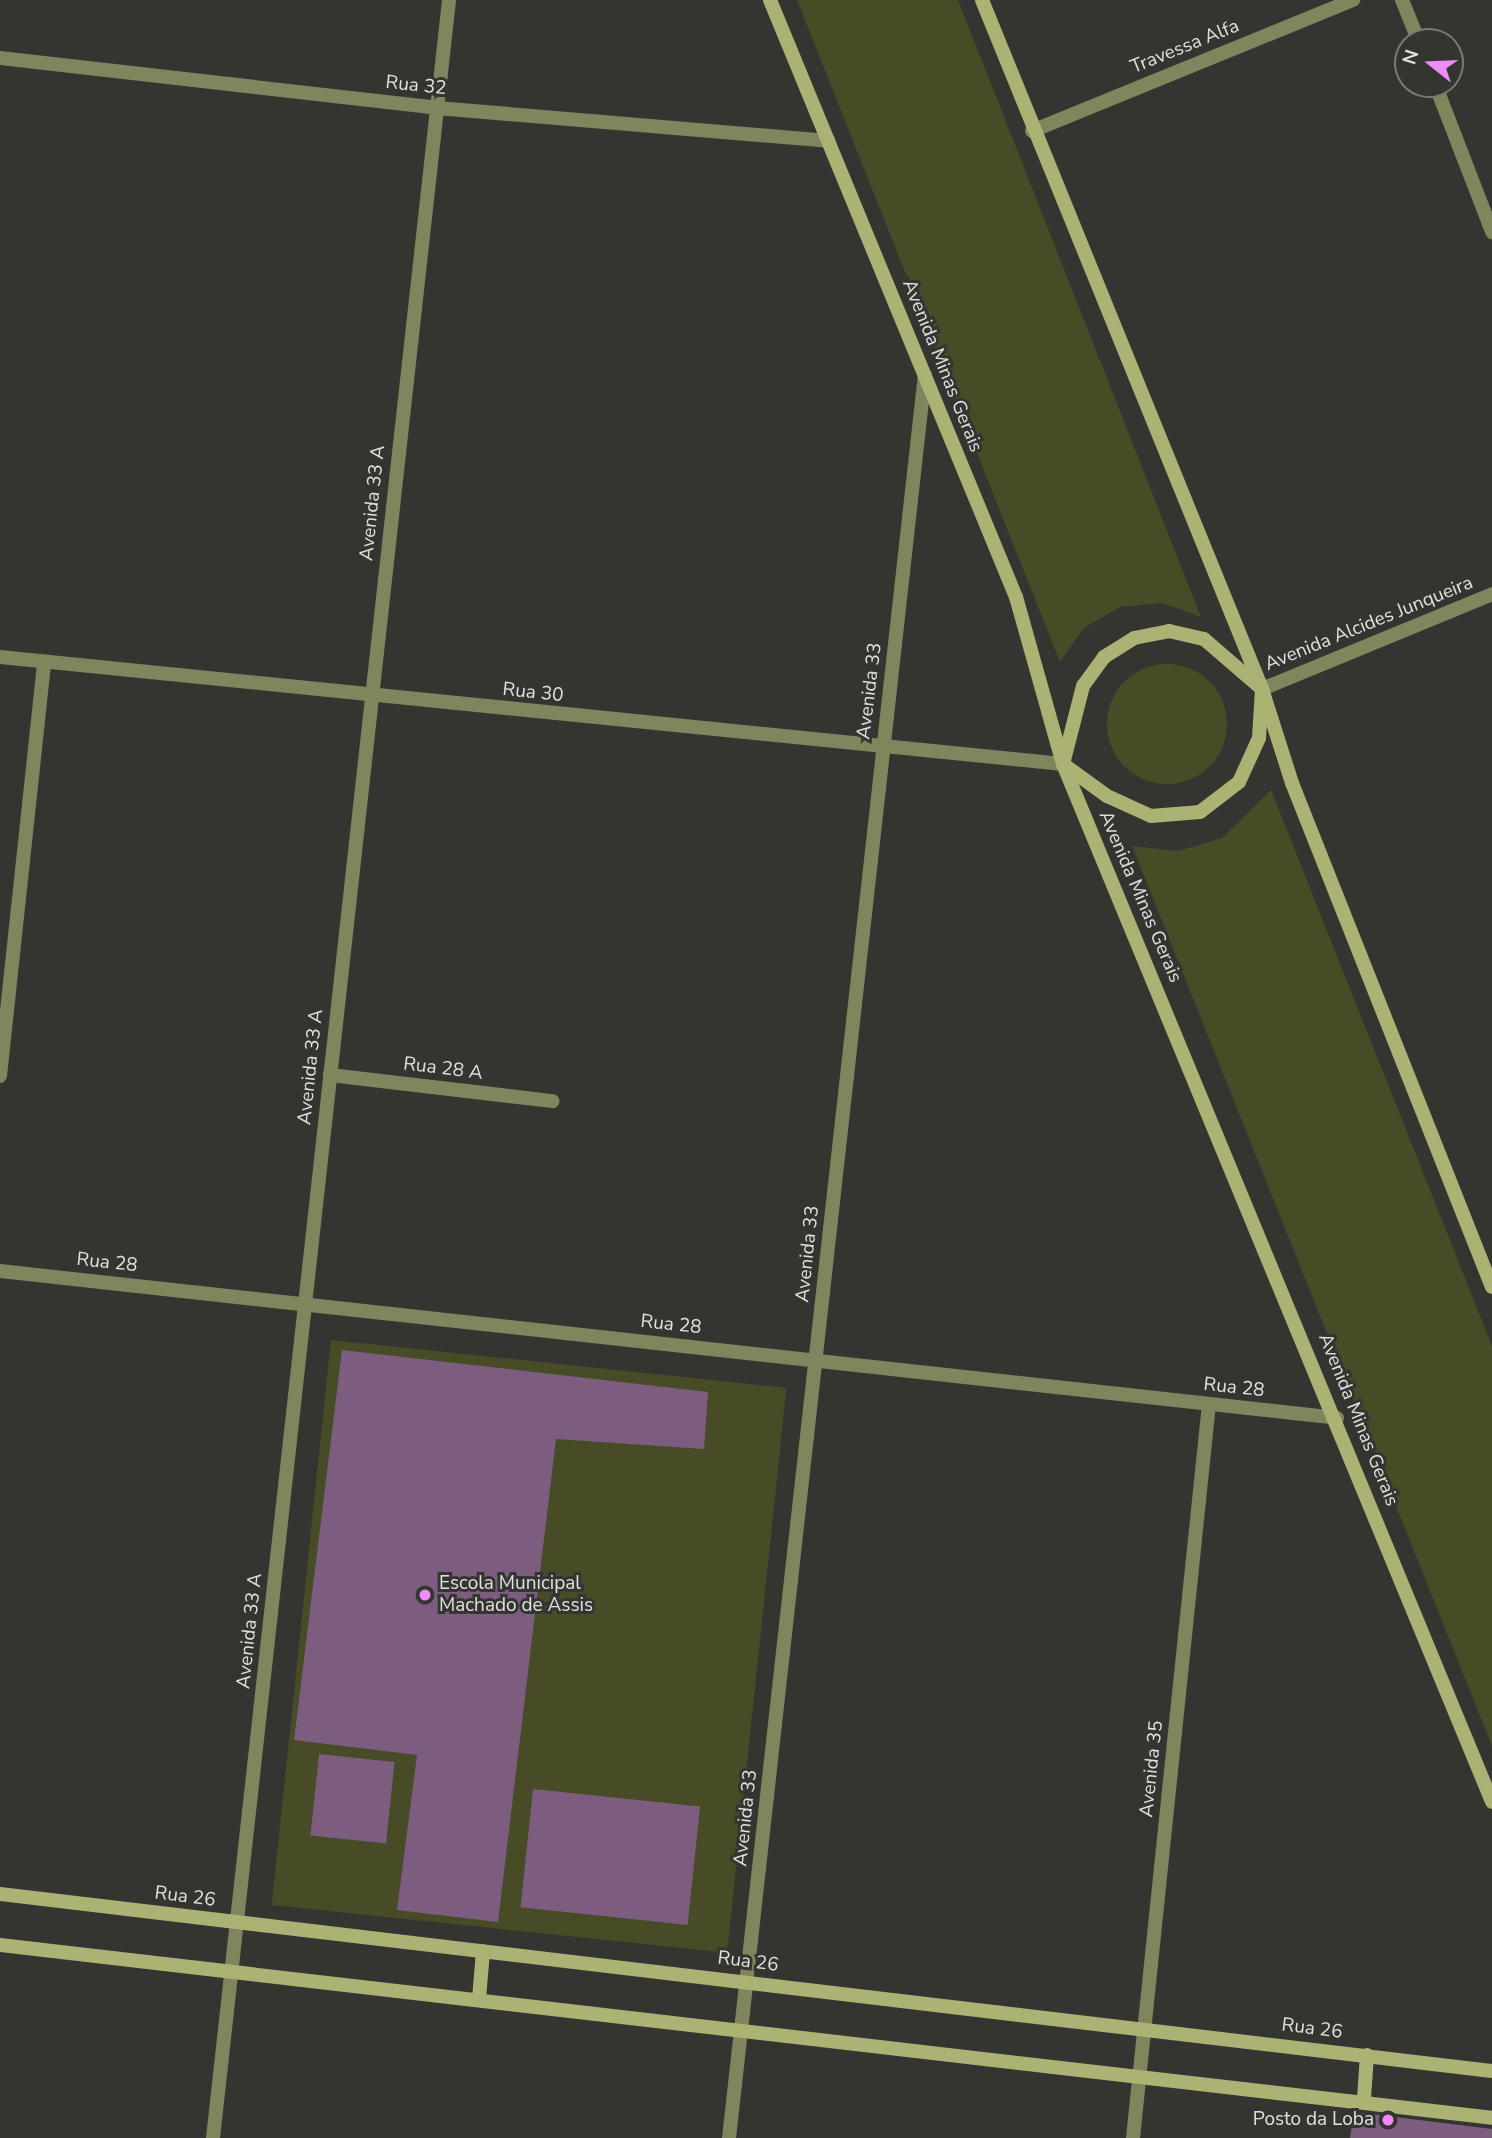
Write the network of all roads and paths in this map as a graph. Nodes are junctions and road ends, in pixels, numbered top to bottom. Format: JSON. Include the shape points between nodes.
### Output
{"nodes":[{"id":1,"x":449,"y":0,"type":"edge"},
{"id":2,"x":770,"y":0,"type":"edge"},
{"id":3,"x":982,"y":0,"type":"edge"},
{"id":4,"x":1353,"y":0,"type":"edge"},
{"id":5,"x":1402,"y":0,"type":"edge"},
{"id":6,"x":1413,"y":28,"type":"edge"},
{"id":7,"x":0,"y":58,"type":"edge"},
{"id":8,"x":1440,"y":98,"type":"edge"},
{"id":9,"x":437,"y":108,"type":"junction"},
{"id":10,"x":1032,"y":131,"type":"junction"},
{"id":11,"x":830,"y":142,"type":"junction"},
{"id":12,"x":1492,"y":232,"type":"edge"},
{"id":13,"x":925,"y":375,"type":"junction"},
{"id":14,"x":1492,"y":594,"type":"edge"},
{"id":15,"x":0,"y":657,"type":"edge"},
{"id":16,"x":44,"y":661,"type":"junction"},
{"id":17,"x":1262,"y":689,"type":"junction"},
{"id":18,"x":371,"y":695,"type":"junction"},
{"id":19,"x":882,"y":749,"type":"junction"},
{"id":20,"x":1063,"y":764,"type":"junction"},
{"id":21,"x":330,"y":1075,"type":"junction"},
{"id":22,"x":0,"y":1076,"type":"edge"},
{"id":23,"x":552,"y":1101,"type":"dead end"},
{"id":24,"x":0,"y":1271,"type":"edge"},
{"id":25,"x":1492,"y":1287,"type":"edge"},
{"id":26,"x":305,"y":1305,"type":"junction"},
{"id":27,"x":816,"y":1360,"type":"junction"},
{"id":28,"x":1209,"y":1404,"type":"junction"},
{"id":29,"x":1337,"y":1418,"type":"junction"},
{"id":30,"x":1492,"y":1802,"type":"edge"},
{"id":31,"x":0,"y":1894,"type":"edge"},
{"id":32,"x":237,"y":1922,"type":"junction"},
{"id":33,"x":0,"y":1945,"type":"edge"},
{"id":34,"x":483,"y":1951,"type":"junction"},
{"id":35,"x":232,"y":1971,"type":"junction"},
{"id":36,"x":747,"y":1982,"type":"junction"},
{"id":37,"x":479,"y":1999,"type":"junction"},
{"id":38,"x":742,"y":2028,"type":"junction"},
{"id":39,"x":1145,"y":2028,"type":"junction"},
{"id":40,"x":1367,"y":2055,"type":"junction"},
{"id":41,"x":1492,"y":2070,"type":"edge"},
{"id":42,"x":1140,"y":2073,"type":"junction"},
{"id":43,"x":1364,"y":2098,"type":"junction"},
{"id":44,"x":1492,"y":2118,"type":"edge"},
{"id":45,"x":213,"y":2138,"type":"edge"},
{"id":46,"x":729,"y":2138,"type":"edge"},
{"id":47,"x":1133,"y":2138,"type":"edge"}],
"edges":[{"from":1,"to":9,"type":"street","name":"Avenida 33 A"},
{"from":2,"to":11,"type":"main road","name":"Avenida Minas Gerais"},
{"from":3,"to":10,"type":"main road"},
{"from":4,"to":10,"type":"street","name":"Travessa Alfa"},
{"from":5,"to":6,"type":"street"},
{"from":7,"to":9,"type":"street","name":"Rua 32"},
{"from":8,"to":12,"type":"street"},
{"from":9,"to":11,"type":"street","name":"Rua 32"},
{"from":9,"to":18,"type":"street","name":"Avenida 33 A"},
{"from":10,"to":17,"type":"main road"},
{"from":11,"to":13,"type":"main road","name":"Avenida Minas Gerais"},
{"from":13,"to":19,"type":"street","name":"Avenida 33"},
{"from":13,"to":20,"type":"main road","name":"Avenida Minas Gerais","via":[[1016,597]]},
{"from":14,"to":17,"type":"street","name":"Avenida Alcides Junqueira"},
{"from":15,"to":16,"type":"street","name":"Rua 30"},
{"from":16,"to":18,"type":"street","name":"Rua 30"},
{"from":16,"to":22,"type":"street"},
{"from":17,"to":20,"type":"main road","via":[[1259,738],[1239,782],[1200,811],[1151,816],[1107,796]]},
{"from":17,"to":20,"type":"main road","via":[[1204,639],[1169,631],[1134,638],[1104,657],[1083,686]]},
{"from":17,"to":25,"type":"main road","via":[[1292,783]]},
{"from":18,"to":19,"type":"street","name":"Rua 30"},
{"from":18,"to":21,"type":"street","name":"Avenida 33 A"},
{"from":19,"to":20,"type":"street","name":"Rua 30"},
{"from":19,"to":27,"type":"street","name":"Avenida 33"},
{"from":20,"to":29,"type":"main road","name":"Avenida Minas Gerais"},
{"from":21,"to":23,"type":"street","name":"Rua 28 A"},
{"from":21,"to":26,"type":"street","name":"Avenida 33 A"},
{"from":24,"to":26,"type":"street","name":"Rua 28"},
{"from":26,"to":27,"type":"street","name":"Rua 28"},
{"from":26,"to":32,"type":"street","name":"Avenida 33 A"},
{"from":27,"to":28,"type":"street","name":"Rua 28"},
{"from":27,"to":36,"type":"street","name":"Avenida 33"},
{"from":28,"to":29,"type":"street","name":"Rua 28"},
{"from":28,"to":39,"type":"street","name":"Avenida 35"},
{"from":29,"to":30,"type":"main road","name":"Avenida Minas Gerais"},
{"from":31,"to":32,"type":"main road","name":"Rua 26"},
{"from":32,"to":34,"type":"main road","name":"Rua 26"},
{"from":32,"to":35,"type":"street","name":"Avenida 33 A"},
{"from":33,"to":35,"type":"main road"},
{"from":34,"to":36,"type":"main road","name":"Rua 26"},
{"from":34,"to":37,"type":"main road"},
{"from":35,"to":37,"type":"main road"},
{"from":35,"to":45,"type":"street","name":"Avenida 33 A"},
{"from":36,"to":38,"type":"street","name":"Avenida 33"},
{"from":36,"to":39,"type":"main road","name":"Rua 26"},
{"from":37,"to":38,"type":"main road"},
{"from":38,"to":42,"type":"main road"},
{"from":38,"to":46,"type":"street","name":"Avenida 33"},
{"from":39,"to":40,"type":"main road","name":"Rua 26"},
{"from":39,"to":42,"type":"street","name":"Avenida 35"},
{"from":40,"to":41,"type":"main road","name":"Rua 26"},
{"from":40,"to":43,"type":"main road"},
{"from":42,"to":43,"type":"main road"},
{"from":42,"to":47,"type":"street","name":"Avenida 35"},
{"from":43,"to":44,"type":"main road"}]}
